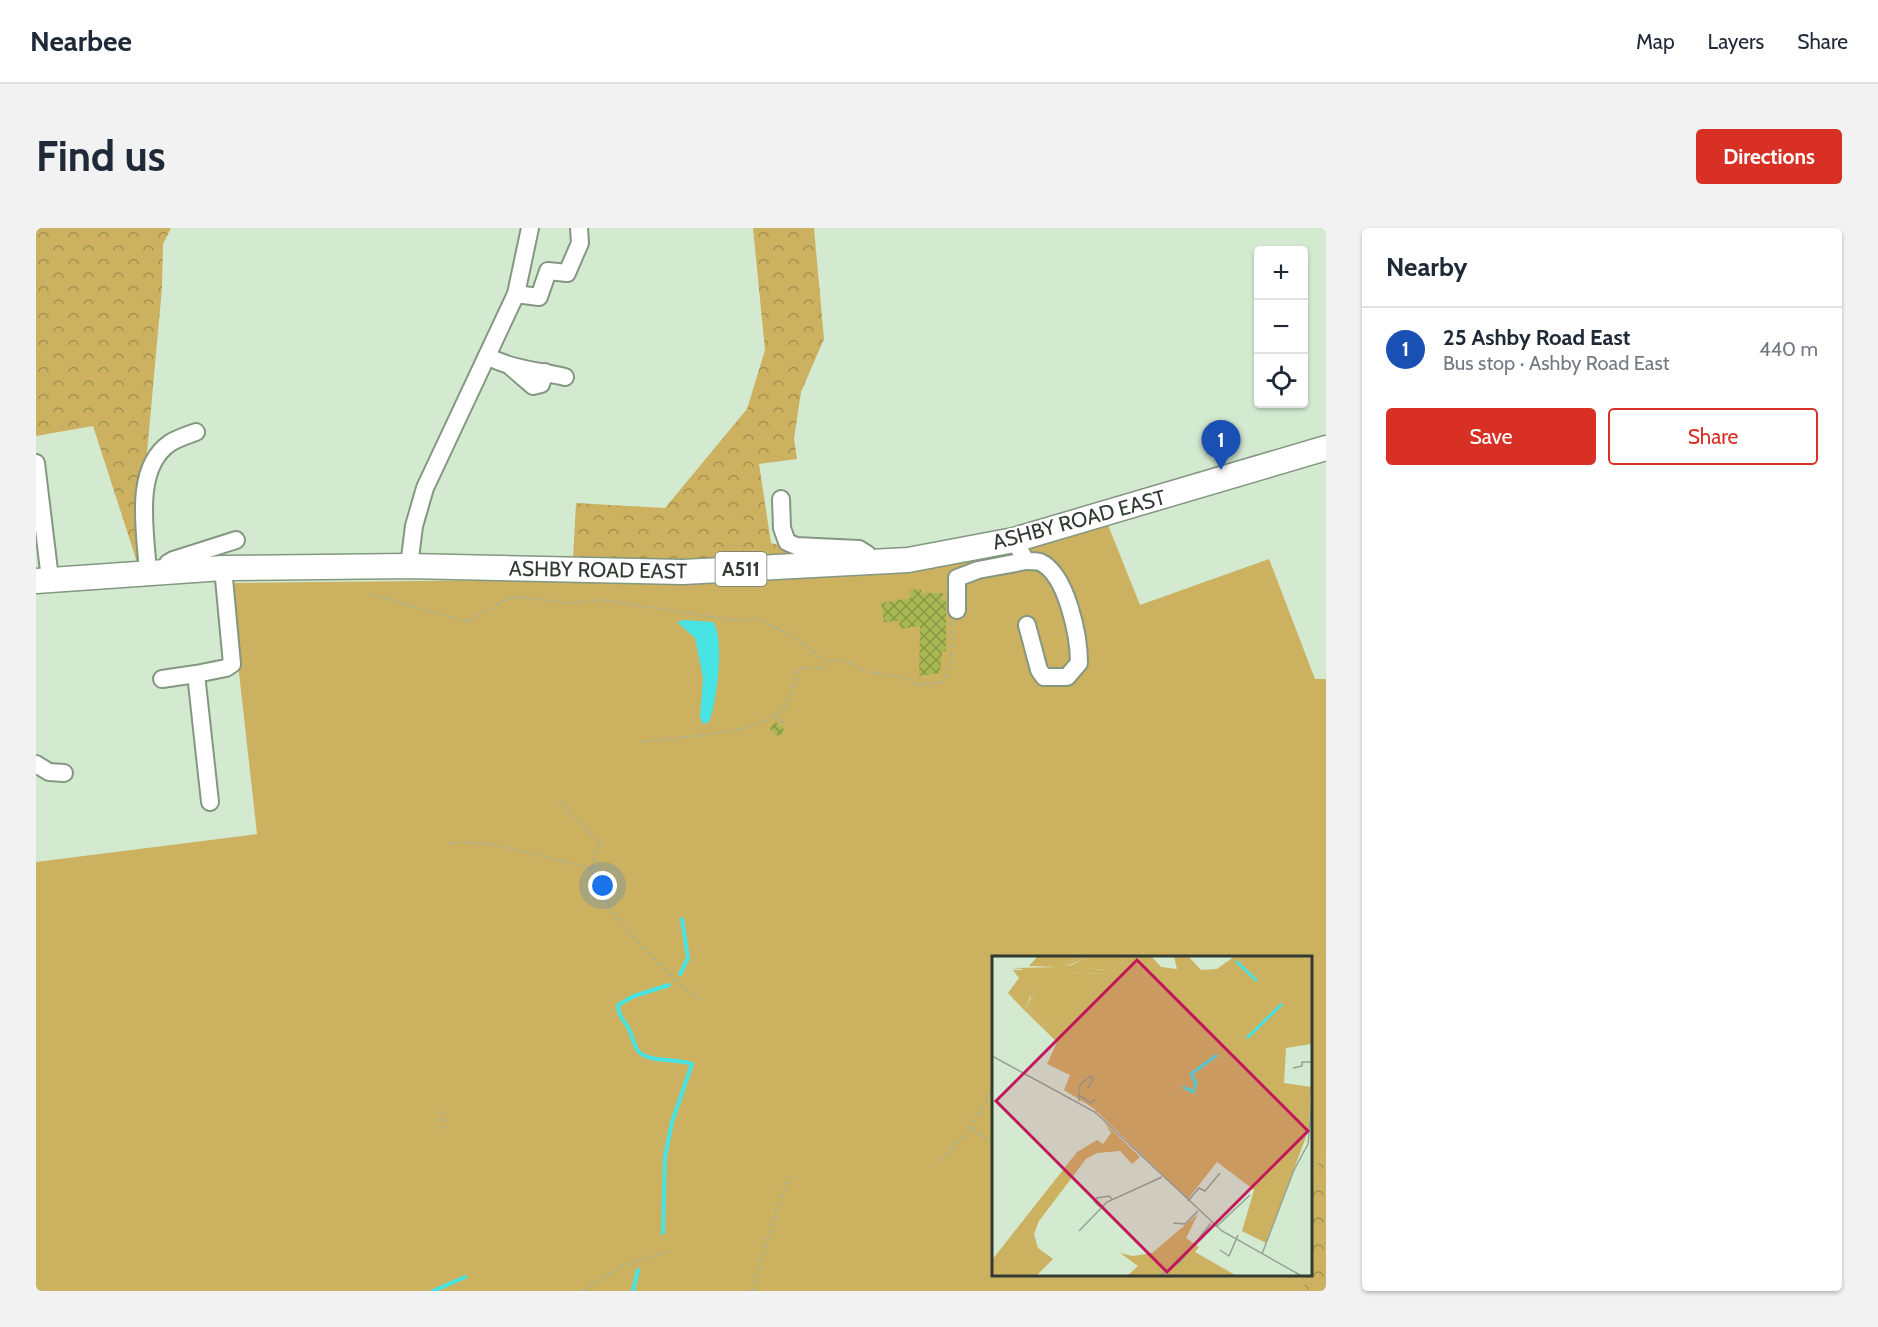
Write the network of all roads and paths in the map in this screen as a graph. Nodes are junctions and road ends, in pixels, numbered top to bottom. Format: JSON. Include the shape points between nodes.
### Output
{"nodes":[{"id":1,"x":530,"y":228,"type":"edge"},
{"id":2,"x":579,"y":228,"type":"edge"},
{"id":3,"x":516,"y":294,"type":"junction"},
{"id":4,"x":487,"y":356,"type":"junction"},
{"id":5,"x":565,"y":377,"type":"dead end"},
{"id":6,"x":196,"y":432,"type":"dead end"},
{"id":7,"x":1326,"y":448,"type":"edge"},
{"id":8,"x":36,"y":463,"type":"edge"},
{"id":9,"x":781,"y":499,"type":"dead end"},
{"id":10,"x":236,"y":540,"type":"dead end"},
{"id":11,"x":1014,"y":540,"type":"junction"},
{"id":12,"x":1026,"y":561,"type":"junction"},
{"id":13,"x":867,"y":563,"type":"junction"},
{"id":14,"x":409,"y":566,"type":"junction"},
{"id":15,"x":223,"y":568,"type":"junction"},
{"id":16,"x":151,"y":572,"type":"junction"},
{"id":17,"x":43,"y":580,"type":"edge"},
{"id":18,"x":370,"y":594,"type":"dead end"},
{"id":19,"x":954,"y":614,"type":"joint"},
{"id":20,"x":1027,"y":625,"type":"dead end"},
{"id":21,"x":828,"y":661,"type":"junction"},
{"id":22,"x":196,"y":674,"type":"junction"},
{"id":23,"x":162,"y":679,"type":"dead end"},
{"id":24,"x":775,"y":717,"type":"dead end"},
{"id":25,"x":788,"y":726,"type":"dead end"},
{"id":26,"x":640,"y":742,"type":"dead end"},
{"id":27,"x":36,"y":764,"type":"edge"},
{"id":28,"x":64,"y":773,"type":"dead end"},
{"id":29,"x":559,"y":801,"type":"dead end"},
{"id":30,"x":210,"y":802,"type":"dead end"},
{"id":31,"x":448,"y":843,"type":"dead end"},
{"id":32,"x":592,"y":872,"type":"junction"},
{"id":33,"x":699,"y":1000,"type":"dead end"},
{"id":34,"x":992,"y":1092,"type":"edge"},
{"id":35,"x":442,"y":1111,"type":"dead end"},
{"id":36,"x":970,"y":1128,"type":"junction"},
{"id":37,"x":443,"y":1129,"type":"dead end"},
{"id":38,"x":992,"y":1142,"type":"edge"},
{"id":39,"x":942,"y":1161,"type":"dead end"},
{"id":40,"x":790,"y":1176,"type":"dead end"},
{"id":41,"x":670,"y":1251,"type":"dead end"},
{"id":42,"x":584,"y":1291,"type":"edge"},
{"id":43,"x":752,"y":1291,"type":"edge"}],
"edges":[{"from":1,"to":3,"type":"street"},
{"from":2,"to":3,"type":"street","via":[[580,243],[567,273],[548,271],[539,297]]},
{"from":3,"to":4,"type":"street"},
{"from":4,"to":5,"type":"street","via":[[511,367]]},
{"from":4,"to":14,"type":"street","via":[[425,489],[414,526]]},
{"from":6,"to":16,"type":"street","via":[[169,444],[148,476],[145,510]]},
{"from":7,"to":11,"type":"highway","name":"ASHBY ROAD EAST","number":"A511"},
{"from":8,"to":17,"type":"street"},
{"from":9,"to":13,"type":"street","via":[[782,528],[787,542],[796,546],[860,549],[867,554]]},
{"from":10,"to":16,"type":"street","via":[[173,560]]},
{"from":11,"to":12,"type":"street"},
{"from":11,"to":13,"type":"highway","name":"ASHBY ROAD EAST","number":"A511","via":[[908,560]]},
{"from":12,"to":19,"type":"street","via":[[957,578]]},
{"from":12,"to":20,"type":"street","via":[[1039,562],[1053,572],[1066,595],[1079,649],[1079,663],[1067,677],[1044,677]]},
{"from":13,"to":14,"type":"highway","name":"ASHBY ROAD EAST","number":"A511","via":[[683,572]]},
{"from":14,"to":15,"type":"highway","name":"ASHBY ROAD EAST","number":"A511"},
{"from":15,"to":16,"type":"highway","name":"ASHBY ROAD EAST","number":"A511"},
{"from":15,"to":22,"type":"street","via":[[232,664]]},
{"from":16,"to":17,"type":"highway","name":"ASHBY ROAD EAST","number":"A511"},
{"from":18,"to":21,"type":"path","via":[[468,622],[505,600],[520,597],[568,603],[603,600],[733,620],[757,619],[788,633]]},
{"from":19,"to":21,"type":"path","via":[[951,662],[942,682],[916,685],[906,678],[869,672],[841,660]]},
{"from":21,"to":26,"type":"path","via":[[824,668],[799,668],[784,707],[769,720],[738,730]]},
{"from":22,"to":23,"type":"street"},
{"from":22,"to":30,"type":"street"},
{"from":24,"to":25,"type":"path"},
{"from":27,"to":28,"type":"street","via":[[49,772]]},
{"from":29,"to":32,"type":"path","via":[[600,843]]},
{"from":31,"to":32,"type":"path","via":[[492,845],[585,866]]},
{"from":32,"to":33,"type":"path","via":[[599,890],[647,952]]},
{"from":34,"to":36,"type":"path"},
{"from":35,"to":37,"type":"path"},
{"from":36,"to":38,"type":"path"},
{"from":36,"to":39,"type":"path"},
{"from":40,"to":43,"type":"path"},
{"from":41,"to":42,"type":"path","via":[[621,1265]]}]}
